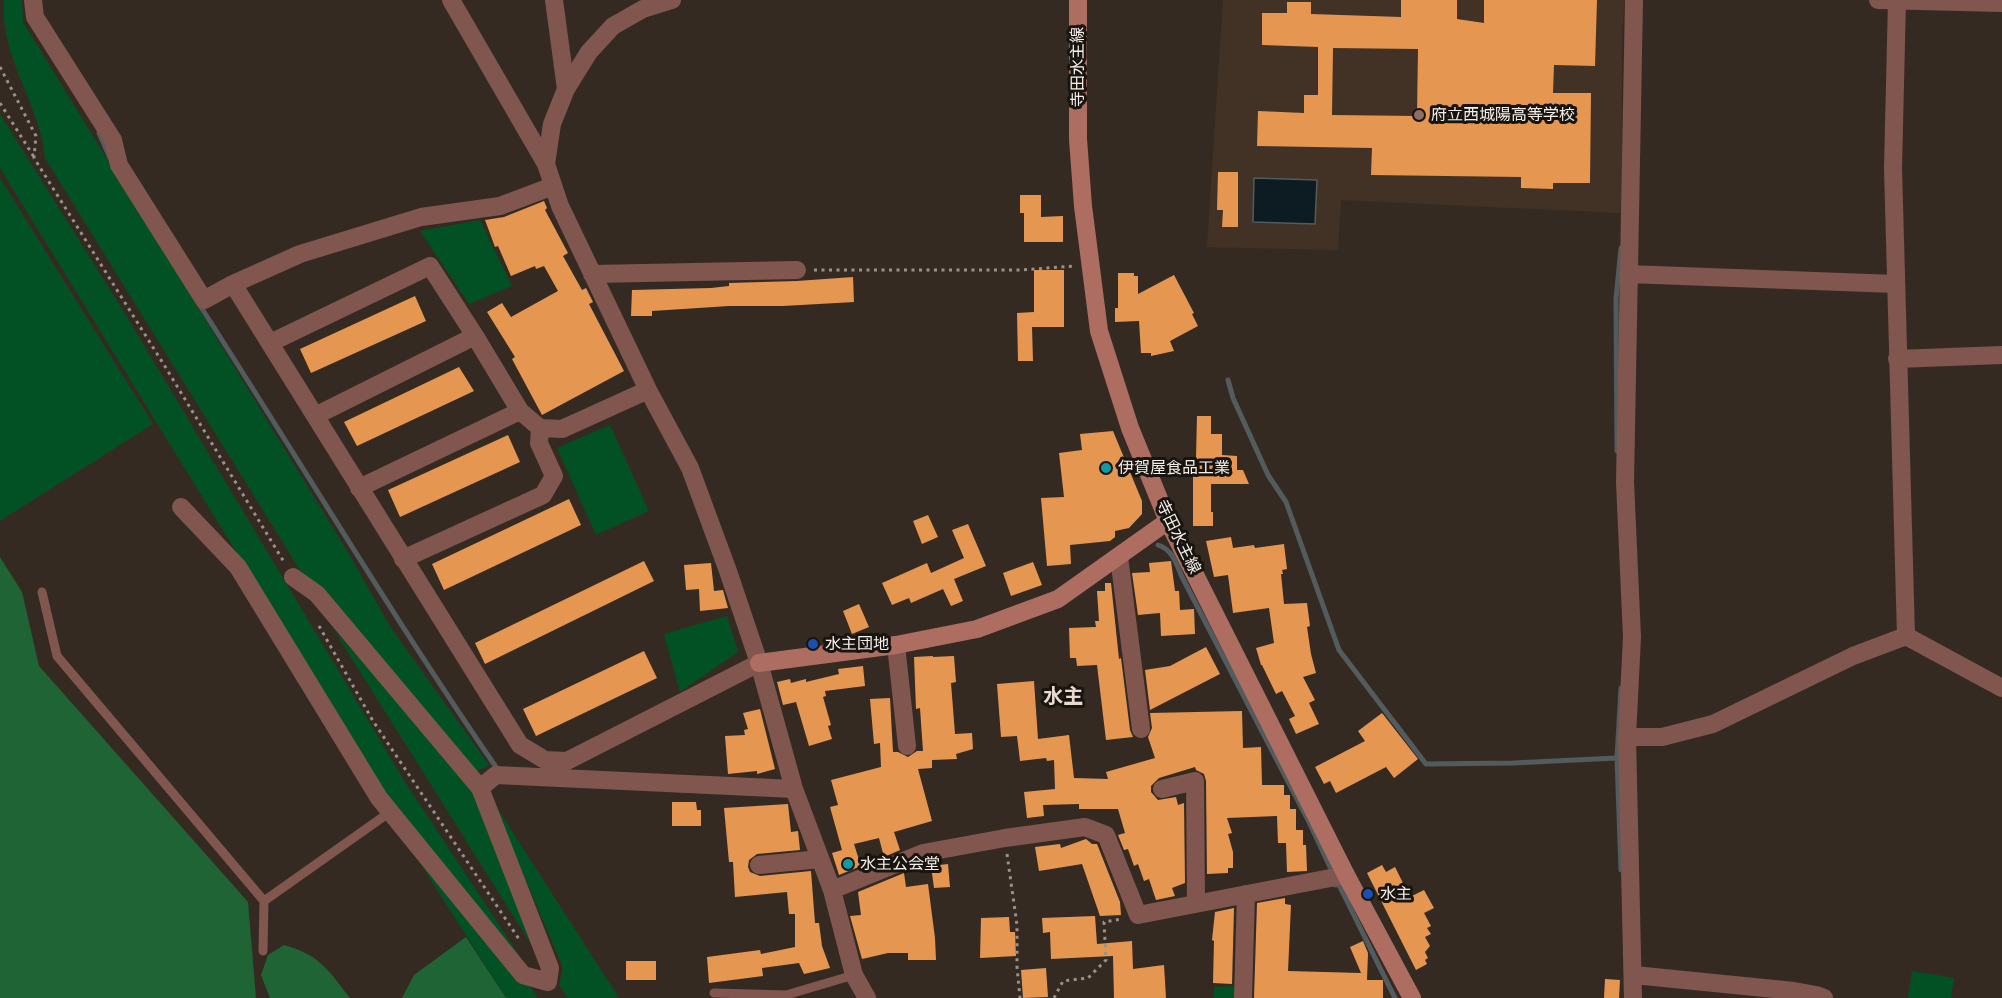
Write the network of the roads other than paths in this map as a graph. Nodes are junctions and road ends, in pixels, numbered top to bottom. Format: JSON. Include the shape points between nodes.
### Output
{"nodes":[{"id":1,"x":33,"y":0,"type":"edge"},
{"id":2,"x":451,"y":0,"type":"edge"},
{"id":3,"x":554,"y":0,"type":"edge"},
{"id":4,"x":672,"y":0,"type":"edge"},
{"id":5,"x":1078,"y":0,"type":"edge"},
{"id":6,"x":1634,"y":0,"type":"edge"},
{"id":7,"x":1878,"y":0,"type":"edge"},
{"id":8,"x":1897,"y":1,"type":"edge"},
{"id":9,"x":2002,"y":3,"type":"edge"},
{"id":10,"x":566,"y":89,"type":"junction"},
{"id":11,"x":546,"y":164,"type":"junction"},
{"id":12,"x":553,"y":186,"type":"junction"},
{"id":13,"x":798,"y":270,"type":"road end"},
{"id":14,"x":592,"y":274,"type":"junction"},
{"id":15,"x":1628,"y":274,"type":"junction"},
{"id":16,"x":233,"y":284,"type":"junction"},
{"id":17,"x":1895,"y":284,"type":"junction"},
{"id":18,"x":475,"y":336,"type":"junction"},
{"id":19,"x":270,"y":343,"type":"junction"},
{"id":20,"x":2002,"y":355,"type":"edge"},
{"id":21,"x":1897,"y":360,"type":"junction"},
{"id":22,"x":648,"y":390,"type":"junction"},
{"id":23,"x":520,"y":411,"type":"junction"},
{"id":24,"x":315,"y":416,"type":"junction"},
{"id":25,"x":540,"y":428,"type":"junction"},
{"id":26,"x":359,"y":488,"type":"junction"},
{"id":27,"x":181,"y":507,"type":"dead end"},
{"id":28,"x":1168,"y":521,"type":"junction"},
{"id":29,"x":1119,"y":557,"type":"junction"},
{"id":30,"x":403,"y":559,"type":"junction"},
{"id":31,"x":293,"y":577,"type":"road end"},
{"id":32,"x":42,"y":592,"type":"dead end"},
{"id":33,"x":1906,"y":636,"type":"junction"},
{"id":34,"x":896,"y":645,"type":"junction"},
{"id":35,"x":759,"y":663,"type":"junction"},
{"id":36,"x":2002,"y":688,"type":"edge"},
{"id":37,"x":1141,"y":729,"type":"dead end"},
{"id":38,"x":1627,"y":737,"type":"junction"},
{"id":39,"x":907,"y":746,"type":"dead end"},
{"id":40,"x":480,"y":788,"type":"junction"},
{"id":41,"x":794,"y":789,"type":"junction"},
{"id":42,"x":1162,"y":789,"type":"dead end"},
{"id":43,"x":390,"y":812,"type":"junction"},
{"id":44,"x":820,"y":859,"type":"junction"},
{"id":45,"x":759,"y":865,"type":"dead end"},
{"id":46,"x":1346,"y":875,"type":"junction"},
{"id":47,"x":832,"y":890,"type":"junction"},
{"id":48,"x":1246,"y":894,"type":"junction"},
{"id":49,"x":264,"y":901,"type":"junction"},
{"id":50,"x":1196,"y":904,"type":"junction"},
{"id":51,"x":263,"y":951,"type":"dead end"},
{"id":52,"x":854,"y":975,"type":"junction"},
{"id":53,"x":1634,"y":975,"type":"junction"},
{"id":54,"x":714,"y":993,"type":"dead end"},
{"id":55,"x":867,"y":998,"type":"edge"},
{"id":56,"x":1243,"y":998,"type":"edge"},
{"id":57,"x":1412,"y":998,"type":"edge"},
{"id":58,"x":1633,"y":998,"type":"edge"},
{"id":59,"x":1824,"y":998,"type":"edge"}],
"edges":[{"from":1,"to":16,"type":"street","via":[[35,16],[113,140],[119,165],[204,300]]},
{"from":2,"to":11,"type":"street"},
{"from":3,"to":10,"type":"street"},
{"from":4,"to":10,"type":"street","via":[[643,9],[613,26],[589,51]]},
{"from":5,"to":28,"type":"main road","name":"寺田水主線","via":[[1078,139],[1099,331],[1130,428]]},
{"from":6,"to":15,"type":"street"},
{"from":7,"to":8,"type":"street"},
{"from":8,"to":9,"type":"street"},
{"from":8,"to":17,"type":"street"},
{"from":10,"to":11,"type":"street","via":[[552,124]]},
{"from":11,"to":12,"type":"street"},
{"from":12,"to":14,"type":"street"},
{"from":12,"to":16,"type":"street","via":[[500,206],[421,217],[322,247]]},
{"from":13,"to":14,"type":"street"},
{"from":14,"to":22,"type":"street"},
{"from":15,"to":17,"type":"street"},
{"from":15,"to":38,"type":"street","via":[[1625,482],[1632,638]]},
{"from":16,"to":19,"type":"street"},
{"from":17,"to":21,"type":"street"},
{"from":18,"to":19,"type":"street","via":[[430,266]]},
{"from":18,"to":23,"type":"street"},
{"from":18,"to":24,"type":"street"},
{"from":19,"to":24,"type":"street"},
{"from":20,"to":21,"type":"street"},
{"from":21,"to":33,"type":"street"},
{"from":22,"to":25,"type":"street","via":[[562,429]]},
{"from":22,"to":35,"type":"street","via":[[690,468]]},
{"from":23,"to":25,"type":"street"},
{"from":23,"to":26,"type":"street"},
{"from":24,"to":26,"type":"street"},
{"from":25,"to":30,"type":"street","via":[[539,443],[554,476],[543,495]]},
{"from":26,"to":30,"type":"street"},
{"from":27,"to":43,"type":"street","via":[[238,567]]},
{"from":28,"to":29,"type":"main road"},
{"from":28,"to":46,"type":"main road","name":"寺田水主線"},
{"from":29,"to":34,"type":"main road","via":[[1058,599],[977,629]]},
{"from":29,"to":37,"type":"street"},
{"from":30,"to":35,"type":"street","via":[[520,745],[545,760],[567,761]]},
{"from":31,"to":40,"type":"street","via":[[317,594]]},
{"from":32,"to":49,"type":"lane","via":[[57,656]]},
{"from":33,"to":36,"type":"street"},
{"from":33,"to":38,"type":"street","via":[[1853,656],[1713,724],[1662,737]]},
{"from":34,"to":35,"type":"main road"},
{"from":34,"to":39,"type":"street"},
{"from":35,"to":41,"type":"street"},
{"from":38,"to":53,"type":"street"},
{"from":40,"to":41,"type":"street","via":[[495,775]]},
{"from":40,"to":43,"type":"street","via":[[550,968],[548,982],[523,975]]},
{"from":41,"to":44,"type":"street"},
{"from":42,"to":50,"type":"street","via":[[1195,781]]},
{"from":43,"to":49,"type":"lane"},
{"from":44,"to":45,"type":"street"},
{"from":44,"to":47,"type":"street"},
{"from":46,"to":48,"type":"street"},
{"from":46,"to":57,"type":"main road","name":"寺田水主線"},
{"from":47,"to":50,"type":"street","via":[[923,853],[1085,827],[1106,835],[1138,915]]},
{"from":47,"to":52,"type":"street"},
{"from":48,"to":50,"type":"street"},
{"from":48,"to":56,"type":"street"},
{"from":49,"to":51,"type":"lane"},
{"from":52,"to":54,"type":"lane","via":[[786,995]]},
{"from":52,"to":55,"type":"street"},
{"from":53,"to":58,"type":"street"},
{"from":53,"to":59,"type":"street","via":[[1794,991]]}]}
